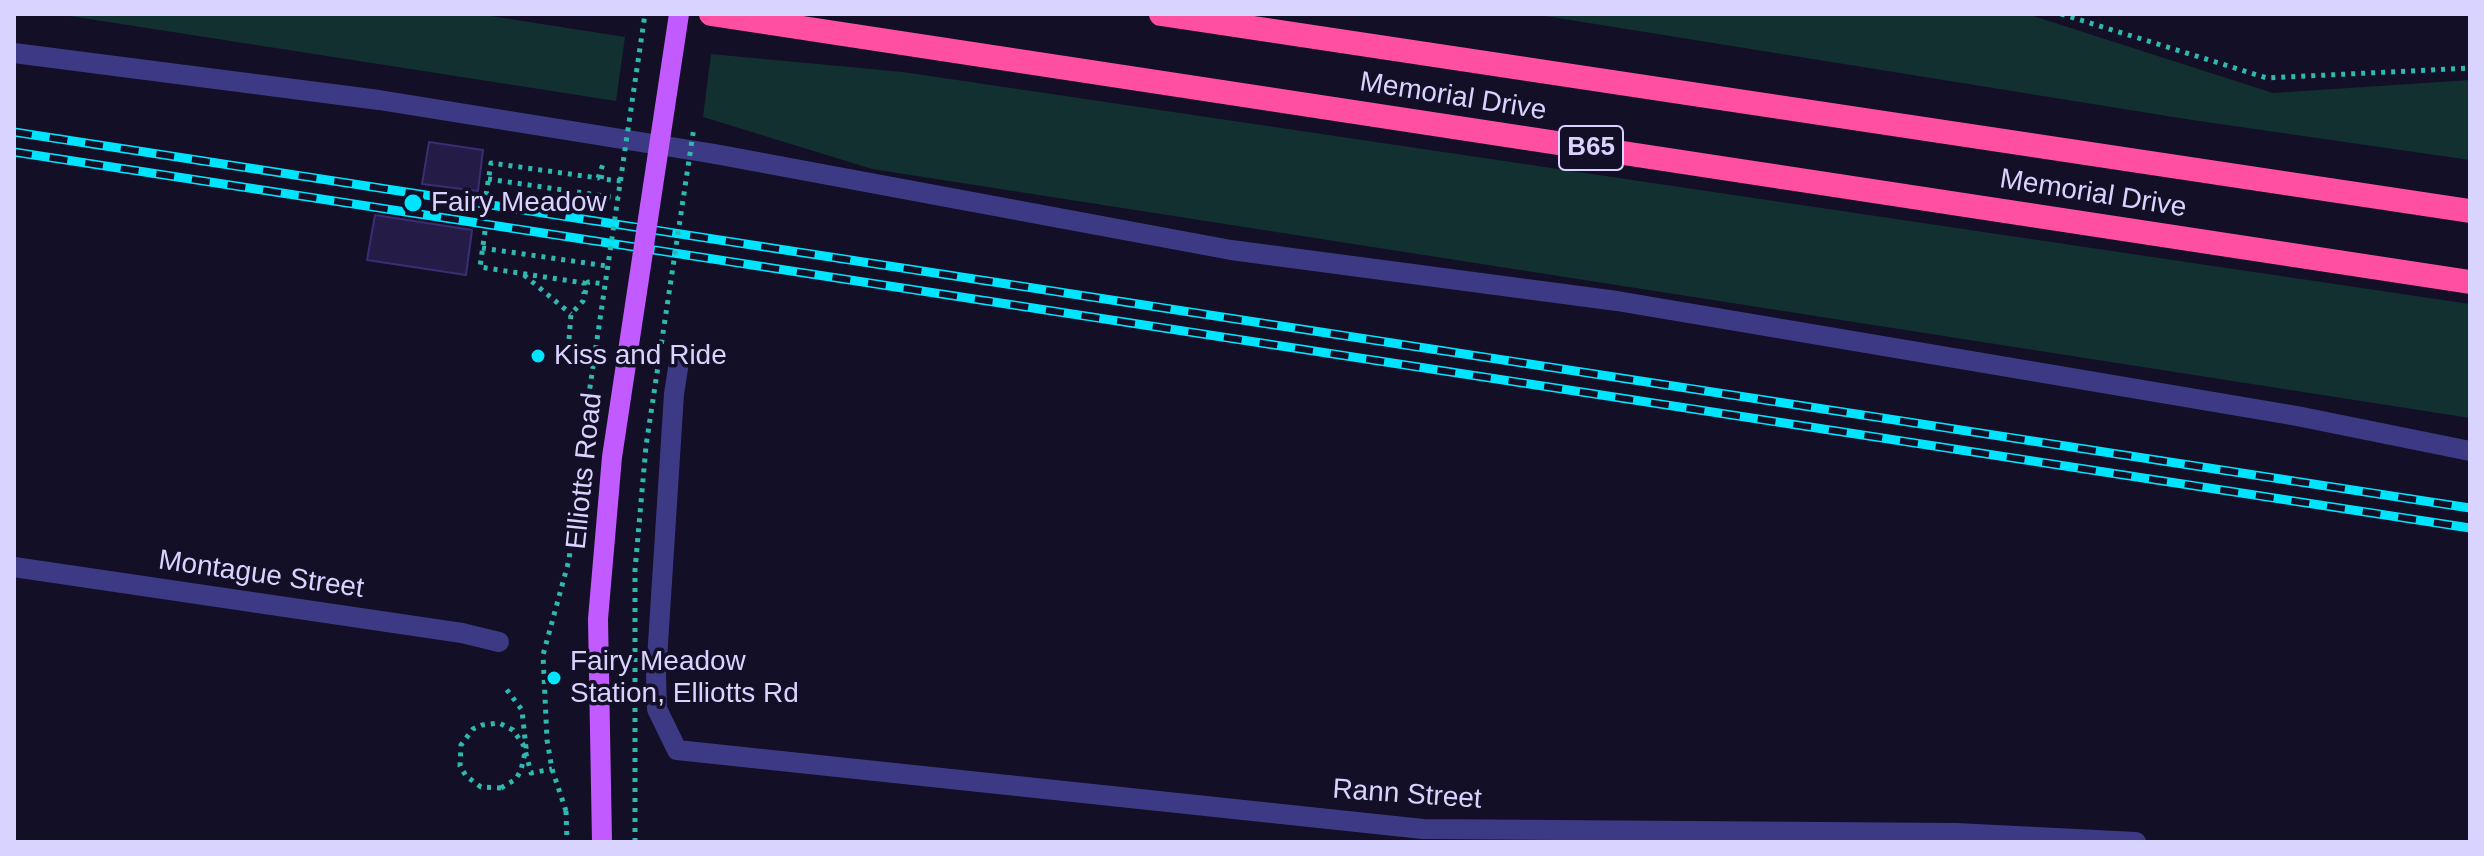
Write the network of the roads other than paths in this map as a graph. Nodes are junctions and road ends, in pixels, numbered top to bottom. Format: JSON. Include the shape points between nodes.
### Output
{"nodes":[{"id":1,"x":679,"y":14,"type":"edge"},
{"id":2,"x":711,"y":14,"type":"edge"},
{"id":3,"x":1161,"y":14,"type":"edge"},
{"id":4,"x":14,"y":53,"type":"edge"},
{"id":5,"x":2470,"y":211,"type":"edge"},
{"id":6,"x":2470,"y":282,"type":"edge"},
{"id":7,"x":679,"y":362,"type":"dead end"},
{"id":8,"x":2470,"y":451,"type":"edge"},
{"id":9,"x":14,"y":567,"type":"edge"},
{"id":10,"x":499,"y":642,"type":"dead end"},
{"id":11,"x":602,"y":842,"type":"edge"},
{"id":12,"x":2136,"y":842,"type":"edge"}],
"edges":[{"from":1,"to":11,"type":"main road","name":"Elliotts Road","bridge":true,"via":[[611,471],[598,619]]},
{"from":2,"to":6,"type":"highway","name":"Memorial Drive","number":"B65"},
{"from":3,"to":5,"type":"highway","name":"Memorial Drive"},
{"from":4,"to":8,"type":"street","via":[[379,100],[715,154],[1231,250],[1617,301],[2297,416]]},
{"from":7,"to":12,"type":"street","name":"Rann Street","via":[[656,675],[657,709],[677,750],[1423,829],[1956,833]]},
{"from":9,"to":10,"type":"street","name":"Montague Street"}]}
